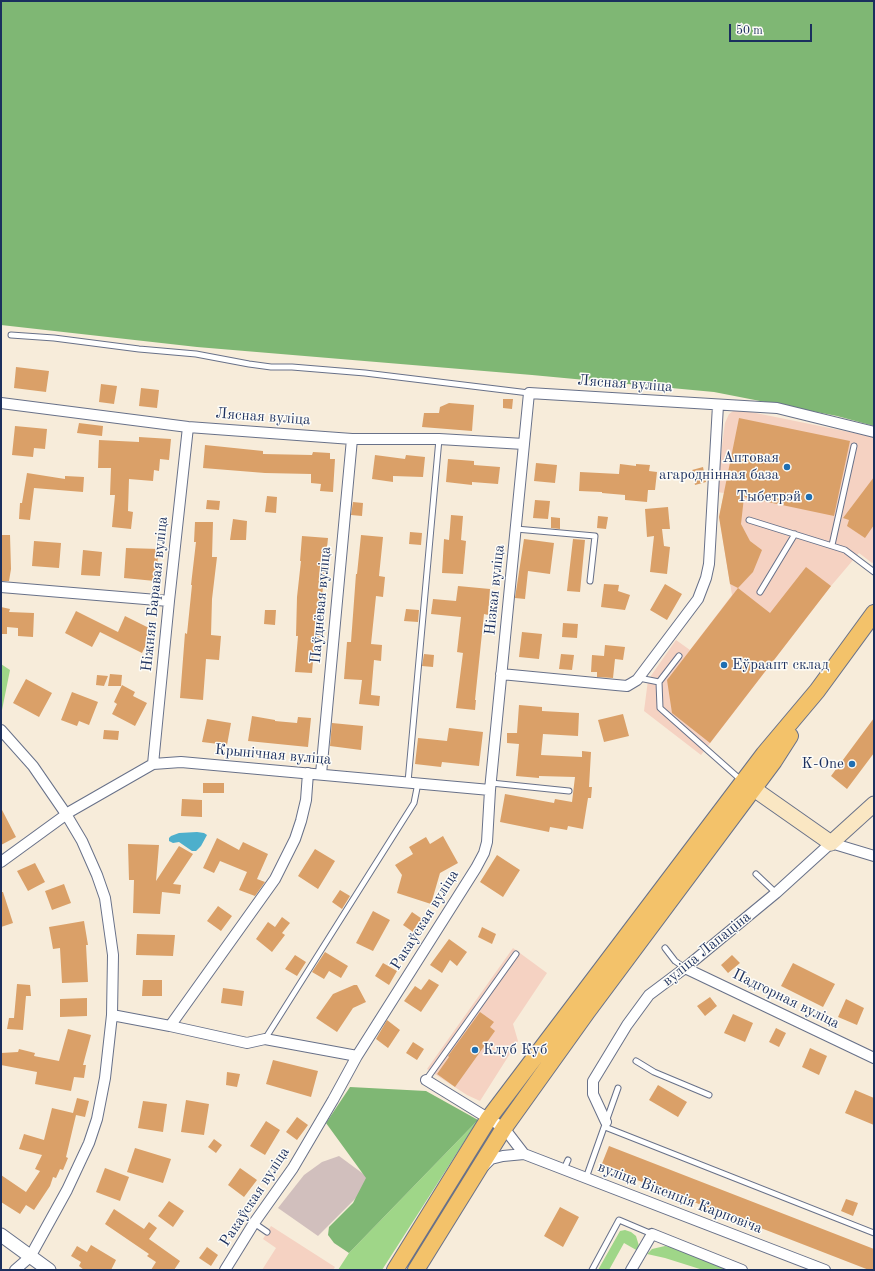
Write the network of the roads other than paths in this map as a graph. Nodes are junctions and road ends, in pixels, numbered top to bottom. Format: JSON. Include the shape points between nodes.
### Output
{"nodes":[{"id":1,"x":11,"y":335,"type":"dead end"},
{"id":2,"x":529,"y":393,"type":"junction"},
{"id":3,"x":1,"y":403,"type":"edge"},
{"id":4,"x":718,"y":405,"type":"junction"},
{"id":5,"x":188,"y":427,"type":"junction"},
{"id":6,"x":874,"y":432,"type":"edge"},
{"id":7,"x":439,"y":438,"type":"junction"},
{"id":8,"x":352,"y":439,"type":"junction"},
{"id":9,"x":524,"y":444,"type":"junction"},
{"id":10,"x":854,"y":446,"type":"dead end"},
{"id":11,"x":749,"y":520,"type":"dead end"},
{"id":12,"x":516,"y":529,"type":"junction"},
{"id":13,"x":795,"y":534,"type":"junction"},
{"id":14,"x":832,"y":545,"type":"junction"},
{"id":15,"x":874,"y":572,"type":"edge"},
{"id":16,"x":590,"y":581,"type":"dead end"},
{"id":17,"x":1,"y":587,"type":"edge"},
{"id":18,"x":760,"y":592,"type":"dead end"},
{"id":19,"x":168,"y":601,"type":"junction"},
{"id":20,"x":874,"y":614,"type":"edge"},
{"id":21,"x":679,"y":656,"type":"dead end"},
{"id":22,"x":501,"y":674,"type":"junction"},
{"id":23,"x":639,"y":678,"type":"junction"},
{"id":24,"x":659,"y":682,"type":"junction"},
{"id":25,"x":1,"y":730,"type":"edge"},
{"id":26,"x":153,"y":764,"type":"junction"},
{"id":27,"x":308,"y":773,"type":"junction"},
{"id":28,"x":321,"y":774,"type":"junction"},
{"id":29,"x":408,"y":782,"type":"junction"},
{"id":30,"x":418,"y":783,"type":"junction"},
{"id":31,"x":749,"y":785,"type":"junction"},
{"id":32,"x":490,"y":786,"type":"junction"},
{"id":33,"x":570,"y":791,"type":"dead end"},
{"id":34,"x":874,"y":804,"type":"edge"},
{"id":35,"x":66,"y":814,"type":"junction"},
{"id":36,"x":831,"y":844,"type":"junction"},
{"id":37,"x":874,"y":856,"type":"edge"},
{"id":38,"x":1,"y":862,"type":"edge"},
{"id":39,"x":756,"y":874,"type":"dead end"},
{"id":40,"x":776,"y":893,"type":"junction"},
{"id":41,"x":665,"y":948,"type":"dead end"},
{"id":42,"x":516,"y":954,"type":"dead end"},
{"id":43,"x":685,"y":968,"type":"junction"},
{"id":44,"x":112,"y":1016,"type":"junction"},
{"id":45,"x":170,"y":1026,"type":"junction"},
{"id":46,"x":265,"y":1039,"type":"junction"},
{"id":47,"x":357,"y":1056,"type":"junction"},
{"id":48,"x":874,"y":1058,"type":"edge"},
{"id":49,"x":636,"y":1061,"type":"dead end"},
{"id":50,"x":426,"y":1080,"type":"joint"},
{"id":51,"x":618,"y":1088,"type":"dead end"},
{"id":52,"x":709,"y":1095,"type":"dead end"},
{"id":53,"x":489,"y":1118,"type":"junction"},
{"id":54,"x":606,"y":1125,"type":"junction"},
{"id":55,"x":504,"y":1128,"type":"junction"},
{"id":56,"x":524,"y":1154,"type":"junction"},
{"id":57,"x":461,"y":1164,"type":"junction"},
{"id":58,"x":476,"y":1173,"type":"junction"},
{"id":59,"x":586,"y":1178,"type":"junction"},
{"id":60,"x":254,"y":1224,"type":"junction"},
{"id":61,"x":267,"y":1232,"type":"dead end"},
{"id":62,"x":874,"y":1233,"type":"edge"},
{"id":63,"x":652,"y":1234,"type":"junction"},
{"id":64,"x":1,"y":1235,"type":"edge"},
{"id":65,"x":30,"y":1257,"type":"junction"},
{"id":66,"x":15,"y":1270,"type":"edge"},
{"id":67,"x":48,"y":1270,"type":"edge"},
{"id":68,"x":225,"y":1270,"type":"edge"},
{"id":69,"x":395,"y":1270,"type":"edge"},
{"id":70,"x":416,"y":1270,"type":"edge"},
{"id":71,"x":592,"y":1270,"type":"edge"},
{"id":72,"x":631,"y":1270,"type":"edge"},
{"id":73,"x":742,"y":1270,"type":"edge"},
{"id":74,"x":825,"y":1270,"type":"edge"}],
"edges":[{"from":1,"to":2,"type":"lane","via":[[196,354],[271,367],[365,373]]},
{"from":2,"to":4,"type":"street","name":"Лясная вуліца"},
{"from":2,"to":9,"type":"street","name":"Нізкая вуліца"},
{"from":3,"to":5,"type":"street","name":"Лясная вуліца"},
{"from":4,"to":6,"type":"street","name":"Лясная вуліца","via":[[777,408]]},
{"from":4,"to":23,"type":"street","via":[[709,564],[706,578],[698,599]]},
{"from":5,"to":8,"type":"street","name":"Лясная вуліца"},
{"from":5,"to":19,"type":"street","name":"Ніжняя Баравая вуліца"},
{"from":7,"to":8,"type":"street","name":"Лясная вуліца"},
{"from":7,"to":9,"type":"street","name":"Лясная вуліца"},
{"from":7,"to":29,"type":"lane"},
{"from":8,"to":28,"type":"street","name":"Паўднёвая вуліца"},
{"from":9,"to":12,"type":"street","name":"Нізкая вуліца"},
{"from":10,"to":14,"type":"lane"},
{"from":11,"to":13,"type":"lane"},
{"from":12,"to":16,"type":"lane","via":[[595,536]]},
{"from":12,"to":22,"type":"street","name":"Нізкая вуліца"},
{"from":13,"to":14,"type":"lane"},
{"from":13,"to":18,"type":"lane"},
{"from":14,"to":15,"type":"lane","via":[[845,550]]},
{"from":17,"to":19,"type":"street"},
{"from":19,"to":26,"type":"street","name":"Ніжняя Баравая вуліца"},
{"from":20,"to":31,"type":"main road","via":[[817,691],[764,754]]},
{"from":21,"to":24,"type":"lane"},
{"from":22,"to":23,"type":"street","via":[[627,686]]},
{"from":22,"to":32,"type":"street","name":"Нізкая вуліца"},
{"from":23,"to":24,"type":"lane"},
{"from":24,"to":31,"type":"lane","via":[[660,708]]},
{"from":25,"to":35,"type":"street","via":[[33,766]]},
{"from":26,"to":27,"type":"street","name":"Крынічная вуліца","via":[[181,762]]},
{"from":26,"to":35,"type":"street","name":"Крынічная вуліца"},
{"from":27,"to":28,"type":"street","name":"Крынічная вуліца"},
{"from":27,"to":45,"type":"street","via":[[301,821],[275,879]]},
{"from":28,"to":29,"type":"street","name":"Крынічная вуліца"},
{"from":29,"to":30,"type":"street","name":"Крынічная вуліца"},
{"from":30,"to":32,"type":"street","name":"Крынічная вуліца"},
{"from":30,"to":46,"type":"lane","via":[[414,803]]},
{"from":31,"to":36,"type":"main road"},
{"from":31,"to":53,"type":"main road"},
{"from":31,"to":55,"type":"main road"},
{"from":32,"to":33,"type":"lane"},
{"from":32,"to":47,"type":"street","name":"Ракаўская вуліца","via":[[487,842],[484,853]]},
{"from":34,"to":36,"type":"main road","name":"вуліца Лапаціна"},
{"from":35,"to":38,"type":"street","name":"Крынічная вуліца"},
{"from":35,"to":44,"type":"street","via":[[82,841],[105,898],[112,955]]},
{"from":36,"to":37,"type":"street"},
{"from":36,"to":40,"type":"street","name":"вуліца Лапаціна"},
{"from":39,"to":40,"type":"lane"},
{"from":40,"to":43,"type":"street","name":"вуліца Лапаціна"},
{"from":41,"to":43,"type":"lane","via":[[675,961]]},
{"from":42,"to":50,"type":"lane"},
{"from":43,"to":48,"type":"street","name":"Падгорная вуліца"},
{"from":43,"to":54,"type":"street","name":"вуліца Лапаціна","via":[[648,995],[593,1081],[593,1094]]},
{"from":44,"to":45,"type":"street"},
{"from":44,"to":65,"type":"street","via":[[105,1078],[97,1119],[89,1143],[67,1190]]},
{"from":45,"to":46,"type":"street","via":[[246,1043]]},
{"from":46,"to":47,"type":"street"},
{"from":47,"to":60,"type":"street","name":"Ракаўская вуліца","via":[[293,1168]]},
{"from":49,"to":52,"type":"lane","via":[[654,1072]]},
{"from":50,"to":53,"type":"street"},
{"from":51,"to":54,"type":"lane"},
{"from":53,"to":55,"type":"street"},
{"from":53,"to":57,"type":"main road"},
{"from":54,"to":59,"type":"lane"},
{"from":54,"to":62,"type":"lane"},
{"from":55,"to":56,"type":"street"},
{"from":55,"to":58,"type":"main road"},
{"from":56,"to":58,"type":"street","via":[[491,1159]]},
{"from":56,"to":59,"type":"street","name":"вуліца Вікенція Карповіча","via":[[566,1165]]},
{"from":57,"to":58,"type":"main road"},
{"from":57,"to":69,"type":"main road"},
{"from":58,"to":70,"type":"main road"},
{"from":59,"to":74,"type":"street","name":"вуліца Вікенція Карповіча"},
{"from":60,"to":61,"type":"lane"},
{"from":60,"to":68,"type":"street","name":"Ракаўская вуліца"},
{"from":63,"to":71,"type":"lane","via":[[619,1220]]},
{"from":63,"to":72,"type":"street"},
{"from":63,"to":73,"type":"street"},
{"from":64,"to":65,"type":"street"},
{"from":65,"to":66,"type":"street"},
{"from":65,"to":67,"type":"street"}]}
